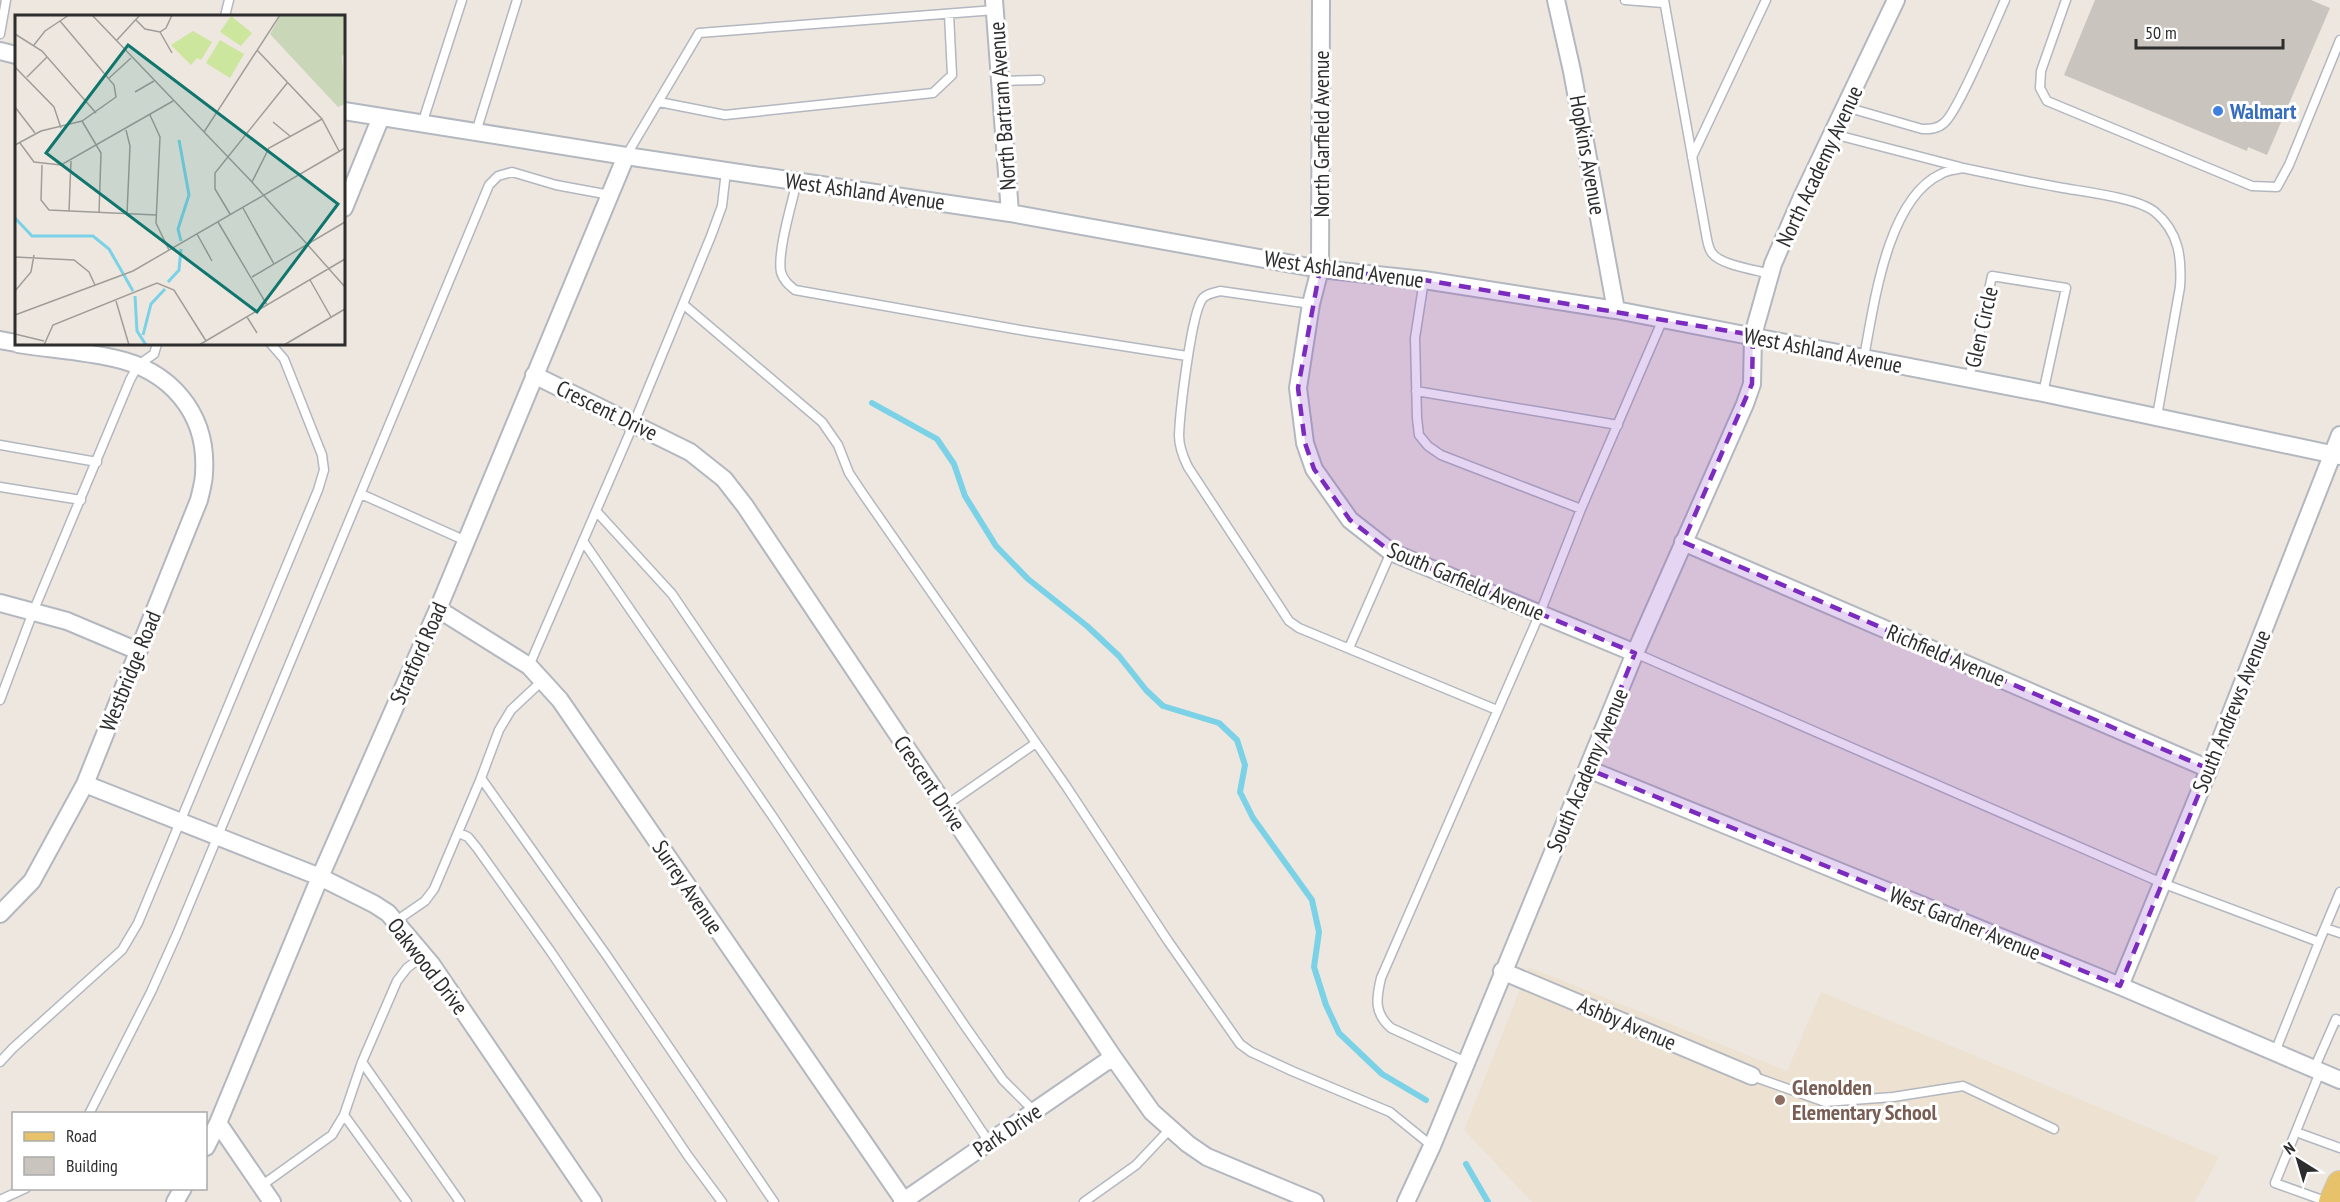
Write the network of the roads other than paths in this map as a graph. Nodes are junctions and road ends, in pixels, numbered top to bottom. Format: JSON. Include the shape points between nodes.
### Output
{"nodes":[{"id":1,"x":6,"y":0,"type":"edge"},
{"id":2,"x":229,"y":0,"type":"edge"},
{"id":3,"x":462,"y":0,"type":"edge"},
{"id":4,"x":517,"y":0,"type":"edge"},
{"id":5,"x":1321,"y":0,"type":"edge"},
{"id":6,"x":1556,"y":0,"type":"edge"},
{"id":7,"x":1625,"y":0,"type":"edge"},
{"id":8,"x":1766,"y":0,"type":"edge"},
{"id":9,"x":1896,"y":0,"type":"edge"},
{"id":10,"x":2005,"y":0,"type":"edge"},
{"id":11,"x":2066,"y":0,"type":"edge"},
{"id":12,"x":1664,"y":1,"type":"edge"},
{"id":13,"x":994,"y":5,"type":"edge"},
{"id":14,"x":949,"y":14,"type":"junction"},
{"id":15,"x":225,"y":15,"type":"edge"},
{"id":16,"x":0,"y":34,"type":"edge"},
{"id":17,"x":2340,"y":40,"type":"edge"},
{"id":18,"x":0,"y":51,"type":"edge"},
{"id":19,"x":15,"y":55,"type":"edge"},
{"id":20,"x":1040,"y":80,"type":"dead end"},
{"id":21,"x":1000,"y":81,"type":"junction"},
{"id":22,"x":658,"y":102,"type":"junction"},
{"id":23,"x":1846,"y":107,"type":"junction"},
{"id":24,"x":345,"y":111,"type":"edge"},
{"id":25,"x":381,"y":117,"type":"junction"},
{"id":26,"x":422,"y":124,"type":"junction"},
{"id":27,"x":476,"y":132,"type":"junction"},
{"id":28,"x":1833,"y":134,"type":"junction"},
{"id":29,"x":626,"y":156,"type":"junction"},
{"id":30,"x":1692,"y":159,"type":"junction"},
{"id":31,"x":1964,"y":168,"type":"junction"},
{"id":32,"x":726,"y":171,"type":"junction"},
{"id":33,"x":797,"y":182,"type":"junction"},
{"id":34,"x":610,"y":195,"type":"junction"},
{"id":35,"x":345,"y":206,"type":"edge"},
{"id":36,"x":1010,"y":213,"type":"junction"},
{"id":37,"x":1320,"y":269,"type":"junction"},
{"id":38,"x":1771,"y":274,"type":"junction"},
{"id":39,"x":1424,"y":280,"type":"junction"},
{"id":40,"x":683,"y":304,"type":"junction"},
{"id":41,"x":1311,"y":304,"type":"junction"},
{"id":42,"x":1616,"y":310,"type":"junction"},
{"id":43,"x":1663,"y":319,"type":"junction"},
{"id":44,"x":1754,"y":336,"type":"junction"},
{"id":45,"x":0,"y":340,"type":"edge"},
{"id":46,"x":15,"y":343,"type":"edge"},
{"id":47,"x":157,"y":345,"type":"edge"},
{"id":48,"x":272,"y":345,"type":"edge"},
{"id":49,"x":45,"y":346,"type":"edge"},
{"id":50,"x":1187,"y":356,"type":"junction"},
{"id":51,"x":1864,"y":357,"type":"junction"},
{"id":52,"x":138,"y":365,"type":"junction"},
{"id":53,"x":534,"y":375,"type":"junction"},
{"id":54,"x":1969,"y":379,"type":"junction"},
{"id":55,"x":1416,"y":391,"type":"junction"},
{"id":56,"x":2043,"y":393,"type":"junction"},
{"id":57,"x":2157,"y":416,"type":"junction"},
{"id":58,"x":634,"y":423,"type":"junction"},
{"id":59,"x":1617,"y":425,"type":"junction"},
{"id":60,"x":2340,"y":435,"type":"edge"},
{"id":61,"x":0,"y":445,"type":"edge"},
{"id":62,"x":2336,"y":455,"type":"edge"},
{"id":63,"x":97,"y":462,"type":"junction"},
{"id":64,"x":0,"y":487,"type":"edge"},
{"id":65,"x":361,"y":494,"type":"junction"},
{"id":66,"x":81,"y":500,"type":"junction"},
{"id":67,"x":1581,"y":509,"type":"junction"},
{"id":68,"x":597,"y":512,"type":"junction"},
{"id":69,"x":466,"y":541,"type":"junction"},
{"id":70,"x":583,"y":541,"type":"junction"},
{"id":71,"x":1683,"y":542,"type":"junction"},
{"id":72,"x":1391,"y":552,"type":"junction"},
{"id":73,"x":0,"y":603,"type":"edge"},
{"id":74,"x":438,"y":609,"type":"junction"},
{"id":75,"x":33,"y":612,"type":"junction"},
{"id":76,"x":1540,"y":613,"type":"junction"},
{"id":77,"x":1349,"y":648,"type":"junction"},
{"id":78,"x":138,"y":651,"type":"junction"},
{"id":79,"x":1635,"y":652,"type":"junction"},
{"id":80,"x":529,"y":666,"type":"junction"},
{"id":81,"x":543,"y":680,"type":"junction"},
{"id":82,"x":0,"y":700,"type":"edge"},
{"id":83,"x":1497,"y":710,"type":"junction"},
{"id":84,"x":1036,"y":743,"type":"junction"},
{"id":85,"x":1588,"y":769,"type":"junction"},
{"id":86,"x":2209,"y":769,"type":"junction"},
{"id":87,"x":482,"y":778,"type":"junction"},
{"id":88,"x":85,"y":784,"type":"junction"},
{"id":89,"x":945,"y":806,"type":"junction"},
{"id":90,"x":179,"y":821,"type":"junction"},
{"id":91,"x":459,"y":833,"type":"junction"},
{"id":92,"x":217,"y":838,"type":"junction"},
{"id":93,"x":320,"y":878,"type":"junction"},
{"id":94,"x":2162,"y":883,"type":"junction"},
{"id":95,"x":2340,"y":892,"type":"edge"},
{"id":96,"x":0,"y":914,"type":"edge"},
{"id":97,"x":396,"y":921,"type":"junction"},
{"id":98,"x":2325,"y":928,"type":"junction"},
{"id":99,"x":2340,"y":933,"type":"edge"},
{"id":100,"x":2319,"y":942,"type":"junction"},
{"id":101,"x":424,"y":955,"type":"junction"},
{"id":102,"x":1502,"y":971,"type":"junction"},
{"id":103,"x":2120,"y":986,"type":"junction"},
{"id":104,"x":2340,"y":1021,"type":"edge"},
{"id":105,"x":2275,"y":1052,"type":"junction"},
{"id":106,"x":1113,"y":1057,"type":"junction"},
{"id":107,"x":0,"y":1062,"type":"edge"},
{"id":108,"x":362,"y":1062,"type":"junction"},
{"id":109,"x":1466,"y":1062,"type":"junction"},
{"id":110,"x":2317,"y":1070,"type":"junction"},
{"id":111,"x":1752,"y":1076,"type":"joint"},
{"id":112,"x":2340,"y":1080,"type":"edge"},
{"id":113,"x":1034,"y":1111,"type":"junction"},
{"id":114,"x":90,"y":1112,"type":"edge"},
{"id":115,"x":344,"y":1115,"type":"junction"},
{"id":116,"x":218,"y":1123,"type":"junction"},
{"id":117,"x":1170,"y":1129,"type":"junction"},
{"id":118,"x":2054,"y":1129,"type":"dead end"},
{"id":119,"x":2296,"y":1132,"type":"junction"},
{"id":120,"x":989,"y":1142,"type":"junction"},
{"id":121,"x":207,"y":1145,"type":"edge"},
{"id":122,"x":1432,"y":1146,"type":"junction"},
{"id":123,"x":2340,"y":1148,"type":"edge"},
{"id":124,"x":2340,"y":1184,"type":"edge"},
{"id":125,"x":261,"y":1186,"type":"junction"},
{"id":126,"x":22,"y":1190,"type":"edge"},
{"id":127,"x":0,"y":1200,"type":"edge"},
{"id":128,"x":903,"y":1201,"type":"edge"},
{"id":129,"x":272,"y":1202,"type":"edge"},
{"id":130,"x":406,"y":1202,"type":"edge"},
{"id":131,"x":460,"y":1202,"type":"edge"},
{"id":132,"x":593,"y":1202,"type":"edge"},
{"id":133,"x":722,"y":1202,"type":"edge"},
{"id":134,"x":774,"y":1202,"type":"edge"},
{"id":135,"x":1084,"y":1202,"type":"edge"},
{"id":136,"x":1315,"y":1202,"type":"edge"},
{"id":137,"x":1406,"y":1202,"type":"edge"},
{"id":138,"x":2328,"y":1202,"type":"edge"},
{"id":139,"x":2332,"y":1202,"type":"edge"}],
"edges":[{"from":1,"to":16,"type":"lane"},
{"from":2,"to":15,"type":"lane"},
{"from":3,"to":26,"type":"lane"},
{"from":4,"to":27,"type":"lane"},
{"from":5,"to":37,"type":"street","name":"North Garfield Avenue"},
{"from":6,"to":42,"type":"street","name":"Hopkins Avenue"},
{"from":7,"to":12,"type":"lane"},
{"from":8,"to":30,"type":"lane"},
{"from":9,"to":23,"type":"street","name":"North Academy Avenue"},
{"from":10,"to":23,"type":"lane","via":[[1947,122],[1934,129],[1922,129]]},
{"from":11,"to":17,"type":"lane","via":[[2042,71],[2040,88],[2047,101],[2252,186],[2277,187]]},
{"from":12,"to":30,"type":"lane"},
{"from":13,"to":14,"type":"lane"},
{"from":13,"to":21,"type":"street","name":"North Bartram Avenue"},
{"from":14,"to":22,"type":"lane","via":[[699,33]]},
{"from":14,"to":22,"type":"lane","via":[[952,75],[933,93],[725,115]]},
{"from":18,"to":19,"type":"street"},
{"from":20,"to":21,"type":"lane"},
{"from":21,"to":36,"type":"street","name":"North Bartram Avenue"},
{"from":22,"to":29,"type":"lane"},
{"from":23,"to":28,"type":"street","name":"North Academy Avenue"},
{"from":24,"to":25,"type":"street","name":"West Ashland Avenue"},
{"from":25,"to":26,"type":"street","name":"West Ashland Avenue"},
{"from":25,"to":35,"type":"street"},
{"from":26,"to":27,"type":"street","name":"West Ashland Avenue"},
{"from":27,"to":29,"type":"street","name":"West Ashland Avenue"},
{"from":28,"to":31,"type":"lane"},
{"from":28,"to":38,"type":"street","name":"North Academy Avenue"},
{"from":29,"to":32,"type":"street","name":"West Ashland Avenue"},
{"from":29,"to":34,"type":"street","name":"Stratford Road"},
{"from":30,"to":38,"type":"lane","via":[[1711,252],[1719,259]]},
{"from":31,"to":51,"type":"lane","via":[[1941,173],[1928,182],[1897,221],[1886,253]]},
{"from":31,"to":57,"type":"lane","via":[[2142,204],[2166,224],[2175,236],[2182,267]]},
{"from":32,"to":33,"type":"street","name":"West Ashland Avenue"},
{"from":32,"to":40,"type":"lane","via":[[722,206]]},
{"from":33,"to":36,"type":"street","name":"West Ashland Avenue"},
{"from":33,"to":50,"type":"lane","via":[[781,258],[785,282],[795,290]]},
{"from":34,"to":53,"type":"street","name":"Stratford Road"},
{"from":34,"to":65,"type":"lane","via":[[512,172],[498,176],[489,185]]},
{"from":36,"to":37,"type":"street","name":"West Ashland Avenue"},
{"from":37,"to":39,"type":"street","name":"West Ashland Avenue"},
{"from":37,"to":41,"type":"street","name":"South Garfield Avenue"},
{"from":38,"to":44,"type":"street","name":"North Academy Avenue"},
{"from":39,"to":42,"type":"street","name":"West Ashland Avenue"},
{"from":39,"to":55,"type":"lane","via":[[1415,338]]},
{"from":40,"to":58,"type":"lane"},
{"from":40,"to":84,"type":"lane","via":[[831,433],[849,473]]},
{"from":41,"to":50,"type":"lane","via":[[1220,291],[1210,293],[1202,299]]},
{"from":41,"to":72,"type":"street","name":"South Garfield Avenue","via":[[1298,388],[1305,443],[1314,469],[1350,520]]},
{"from":42,"to":43,"type":"street","name":"West Ashland Avenue"},
{"from":43,"to":44,"type":"street","name":"West Ashland Avenue"},
{"from":43,"to":59,"type":"lane"},
{"from":44,"to":51,"type":"street","name":"West Ashland Avenue"},
{"from":44,"to":71,"type":"street","name":"South Academy Avenue","via":[[1752,384]]},
{"from":45,"to":46,"type":"street","name":"Westbridge Road"},
{"from":47,"to":52,"type":"lane","via":[[154,354]]},
{"from":48,"to":90,"type":"lane","via":[[284,359],[312,425],[324,470]]},
{"from":49,"to":52,"type":"street","name":"Westbridge Road"},
{"from":50,"to":77,"type":"lane","via":[[1179,437],[1188,466],[1289,621]]},
{"from":51,"to":54,"type":"street","name":"West Ashland Avenue"},
{"from":52,"to":63,"type":"lane"},
{"from":52,"to":78,"type":"street","name":"Westbridge Road","via":[[172,386],[190,410],[204,450],[199,500]]},
{"from":53,"to":58,"type":"street","name":"Crescent Drive"},
{"from":53,"to":69,"type":"street","name":"Stratford Road"},
{"from":54,"to":56,"type":"street","name":"West Ashland Avenue"},
{"from":54,"to":56,"type":"lane","name":"Glen Circle","via":[[1992,276],[2066,288]]},
{"from":55,"to":59,"type":"lane"},
{"from":55,"to":67,"type":"lane","via":[[1419,435],[1434,451]]},
{"from":56,"to":57,"type":"street","name":"West Ashland Avenue"},
{"from":57,"to":62,"type":"street","name":"West Ashland Avenue"},
{"from":58,"to":68,"type":"lane"},
{"from":58,"to":89,"type":"street","name":"Crescent Drive","via":[[690,452],[724,479]]},
{"from":59,"to":67,"type":"lane"},
{"from":60,"to":62,"type":"street","name":"South Andrews Avenue"},
{"from":61,"to":63,"type":"lane"},
{"from":62,"to":86,"type":"street","name":"South Andrews Avenue"},
{"from":63,"to":66,"type":"lane"},
{"from":64,"to":66,"type":"lane"},
{"from":65,"to":69,"type":"lane"},
{"from":65,"to":92,"type":"lane"},
{"from":66,"to":75,"type":"lane"},
{"from":67,"to":76,"type":"lane"},
{"from":68,"to":70,"type":"lane"},
{"from":68,"to":113,"type":"lane","via":[[672,594],[965,1026],[1003,1080]]},
{"from":69,"to":74,"type":"street","name":"Stratford Road"},
{"from":70,"to":80,"type":"lane"},
{"from":70,"to":120,"type":"lane"},
{"from":71,"to":79,"type":"street","name":"South Academy Avenue"},
{"from":71,"to":86,"type":"street","name":"Richfield Avenue"},
{"from":72,"to":76,"type":"street","name":"South Garfield Avenue"},
{"from":72,"to":77,"type":"lane"},
{"from":73,"to":75,"type":"street"},
{"from":74,"to":80,"type":"street","name":"Surrey Avenue"},
{"from":74,"to":93,"type":"street","name":"Stratford Road"},
{"from":75,"to":78,"type":"street","via":[[67,621]]},
{"from":75,"to":82,"type":"lane"},
{"from":76,"to":79,"type":"street","name":"South Garfield Avenue"},
{"from":76,"to":83,"type":"lane"},
{"from":77,"to":83,"type":"lane"},
{"from":78,"to":88,"type":"street","name":"Westbridge Road"},
{"from":79,"to":85,"type":"street","name":"South Academy Avenue"},
{"from":79,"to":94,"type":"lane"},
{"from":80,"to":81,"type":"street","name":"Surrey Avenue"},
{"from":81,"to":87,"type":"lane","via":[[511,710],[499,730]]},
{"from":81,"to":128,"type":"street","name":"Surrey Avenue"},
{"from":83,"to":109,"type":"lane","via":[[1381,978],[1377,996],[1377,1010],[1391,1028]]},
{"from":84,"to":89,"type":"lane"},
{"from":84,"to":122,"type":"lane","via":[[1240,1044],[1292,1071],[1390,1112]]},
{"from":85,"to":102,"type":"street","name":"South Academy Avenue"},
{"from":85,"to":103,"type":"street","name":"West Gardner Avenue"},
{"from":86,"to":94,"type":"street","name":"South Andrews Avenue"},
{"from":87,"to":91,"type":"lane"},
{"from":87,"to":134,"type":"lane"},
{"from":88,"to":90,"type":"street","name":"Oakwood Drive"},
{"from":88,"to":96,"type":"street","name":"Westbridge Road","via":[[32,880]]},
{"from":89,"to":106,"type":"street","name":"Crescent Drive"},
{"from":90,"to":92,"type":"street","name":"Oakwood Drive"},
{"from":90,"to":107,"type":"lane","via":[[138,923],[122,950]]},
{"from":91,"to":97,"type":"lane","via":[[434,889],[425,901]]},
{"from":91,"to":133,"type":"lane","via":[[477,848]]},
{"from":92,"to":93,"type":"street","name":"Oakwood Drive"},
{"from":92,"to":114,"type":"lane","via":[[151,992]]},
{"from":93,"to":97,"type":"street","name":"Oakwood Drive","via":[[374,904]]},
{"from":93,"to":116,"type":"street","name":"Stratford Road"},
{"from":94,"to":100,"type":"lane"},
{"from":94,"to":103,"type":"street","name":"South Andrews Avenue"},
{"from":95,"to":98,"type":"lane"},
{"from":97,"to":101,"type":"street","name":"Oakwood Drive"},
{"from":98,"to":99,"type":"lane"},
{"from":98,"to":100,"type":"lane"},
{"from":100,"to":105,"type":"lane"},
{"from":101,"to":108,"type":"lane","via":[[398,981]]},
{"from":101,"to":132,"type":"street","name":"Oakwood Drive"},
{"from":102,"to":109,"type":"street","name":"South Academy Avenue"},
{"from":102,"to":111,"type":"street","name":"Ashby Avenue"},
{"from":103,"to":105,"type":"street","name":"West Gardner Avenue"},
{"from":104,"to":110,"type":"lane","via":[[2336,1020]]},
{"from":105,"to":110,"type":"street","name":"West Gardner Avenue"},
{"from":106,"to":113,"type":"street","name":"Park Drive"},
{"from":106,"to":117,"type":"street","name":"Crescent Drive","via":[[1152,1112]]},
{"from":108,"to":115,"type":"lane"},
{"from":108,"to":131,"type":"lane"},
{"from":109,"to":122,"type":"street","name":"South Academy Avenue"},
{"from":110,"to":112,"type":"street","name":"West Gardner Avenue"},
{"from":110,"to":119,"type":"lane"},
{"from":111,"to":118,"type":"lane","via":[[1825,1102],[1963,1086]]},
{"from":113,"to":120,"type":"street","name":"Park Drive"},
{"from":115,"to":125,"type":"lane","via":[[332,1135]]},
{"from":115,"to":130,"type":"lane"},
{"from":116,"to":121,"type":"street","name":"Stratford Road"},
{"from":116,"to":125,"type":"street"},
{"from":117,"to":135,"type":"lane","via":[[1136,1165]]},
{"from":117,"to":136,"type":"street","name":"Crescent Drive","via":[[1207,1157]]},
{"from":119,"to":123,"type":"lane"},
{"from":119,"to":138,"type":"lane","via":[[2276,1183]]},
{"from":120,"to":128,"type":"street","name":"Park Drive"},
{"from":122,"to":137,"type":"street","name":"South Academy Avenue"},
{"from":124,"to":139,"type":"main road"},
{"from":125,"to":129,"type":"street"},
{"from":126,"to":127,"type":"lane"}]}
